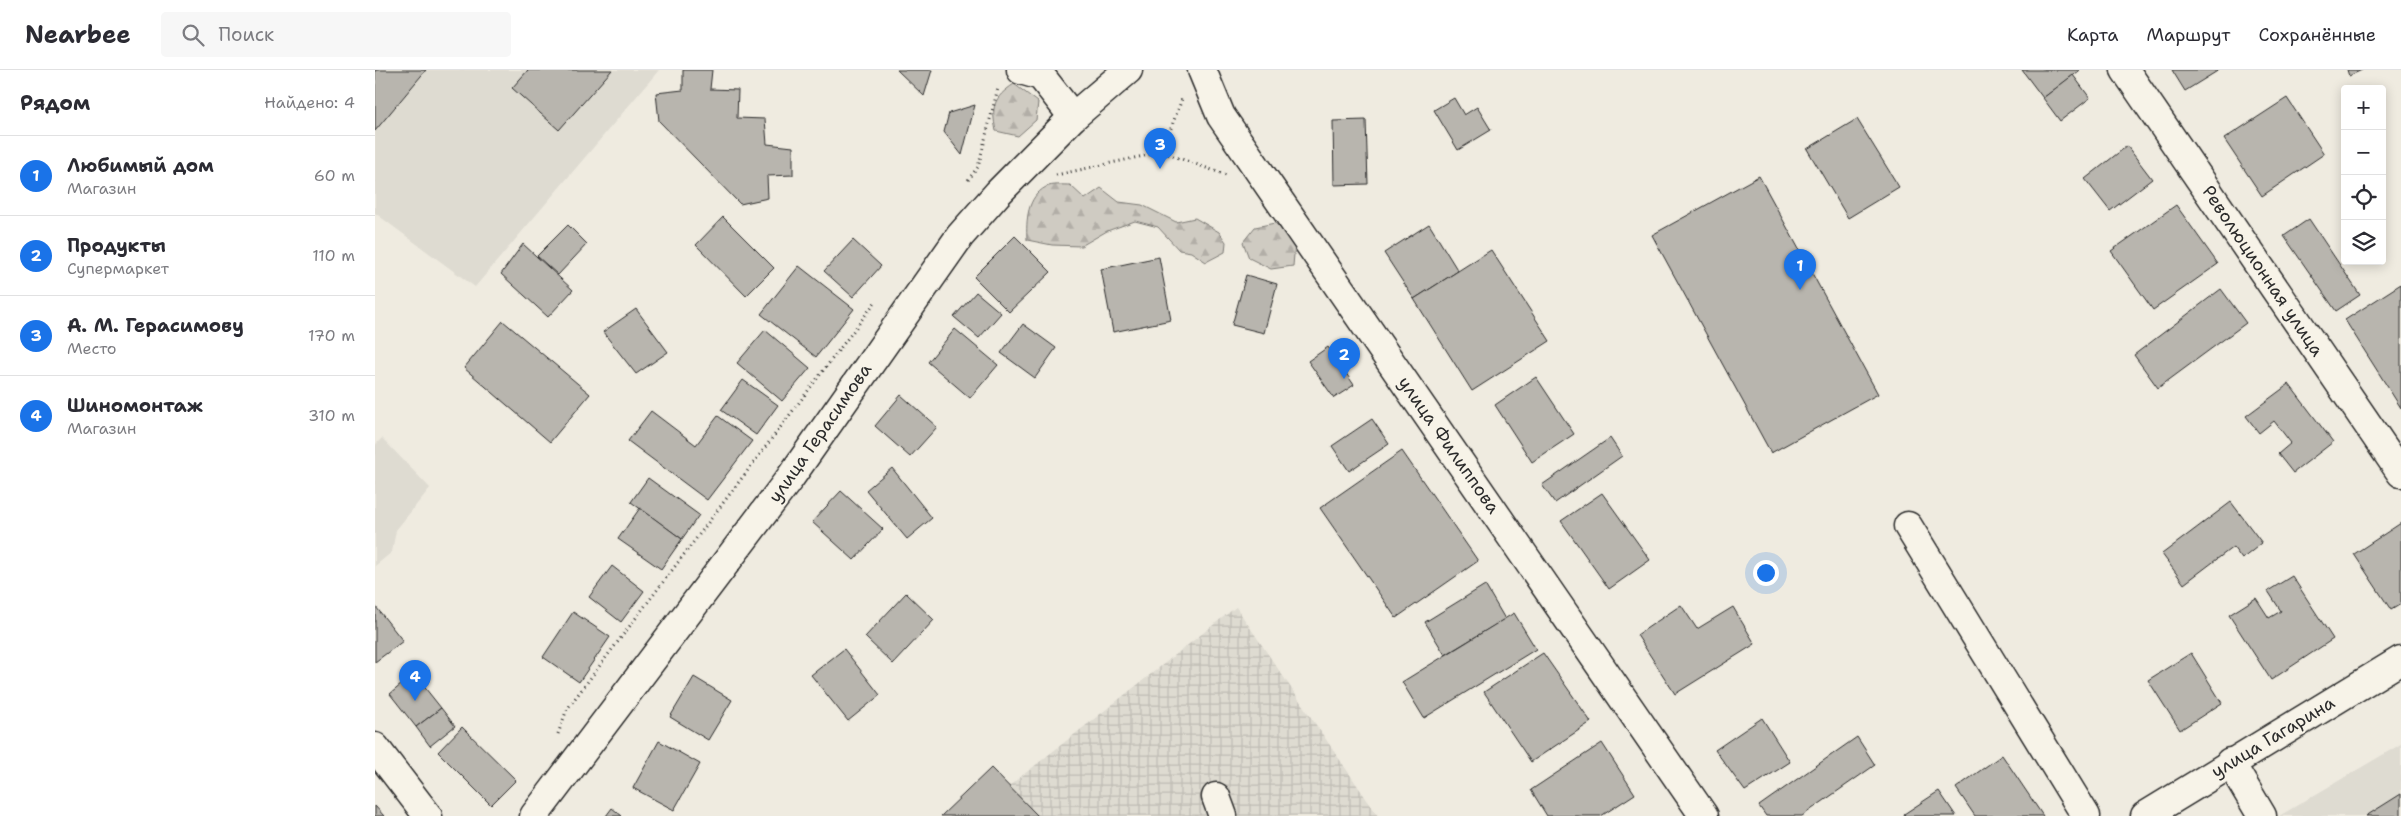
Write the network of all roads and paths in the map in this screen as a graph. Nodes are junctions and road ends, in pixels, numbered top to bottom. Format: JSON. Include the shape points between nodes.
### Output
{"nodes":[{"id":1,"x":1128,"y":70,"type":"edge"},
{"id":2,"x":1202,"y":70,"type":"edge"},
{"id":3,"x":2125,"y":70,"type":"edge"},
{"id":4,"x":1011,"y":74,"type":"edge"},
{"id":5,"x":1185,"y":91,"type":"dead end"},
{"id":6,"x":1073,"y":117,"type":"junction"},
{"id":7,"x":1162,"y":152,"type":"junction"},
{"id":8,"x":1048,"y":177,"type":"dead end"},
{"id":9,"x":1232,"y":178,"type":"dead end"},
{"id":10,"x":965,"y":183,"type":"dead end"},
{"id":11,"x":881,"y":295,"type":"dead end"},
{"id":12,"x":2401,"y":473,"type":"edge"},
{"id":13,"x":1908,"y":526,"type":"dead end"},
{"id":14,"x":2401,"y":660,"type":"edge"},
{"id":15,"x":557,"y":736,"type":"dead end"},
{"id":16,"x":375,"y":747,"type":"edge"},
{"id":17,"x":2230,"y":762,"type":"junction"},
{"id":18,"x":428,"y":816,"type":"edge"},
{"id":19,"x":534,"y":816,"type":"edge"},
{"id":20,"x":1704,"y":816,"type":"edge"},
{"id":21,"x":2087,"y":816,"type":"edge"},
{"id":22,"x":2145,"y":816,"type":"edge"},
{"id":23,"x":2261,"y":816,"type":"edge"}],
"edges":[{"from":1,"to":6,"type":"street","name":"улица Герасимова"},
{"from":2,"to":20,"type":"street","name":"улица Филиппова","via":[[1221,116]]},
{"from":3,"to":12,"type":"street","name":"Революционная улица"},
{"from":4,"to":6,"type":"street","via":[[1041,76]]},
{"from":4,"to":10,"type":"path","via":[[977,167]]},
{"from":5,"to":7,"type":"path"},
{"from":6,"to":19,"type":"street","name":"улица Герасимова","via":[[960,236],[790,478]]},
{"from":7,"to":8,"type":"path"},
{"from":7,"to":9,"type":"path"},
{"from":11,"to":15,"type":"path","via":[[567,709]]},
{"from":13,"to":21,"type":"street"},
{"from":14,"to":17,"type":"street","name":"улица Гагарина"},
{"from":16,"to":18,"type":"street"},
{"from":17,"to":22,"type":"street","name":"улица Гагарина"},
{"from":17,"to":23,"type":"street"}]}
